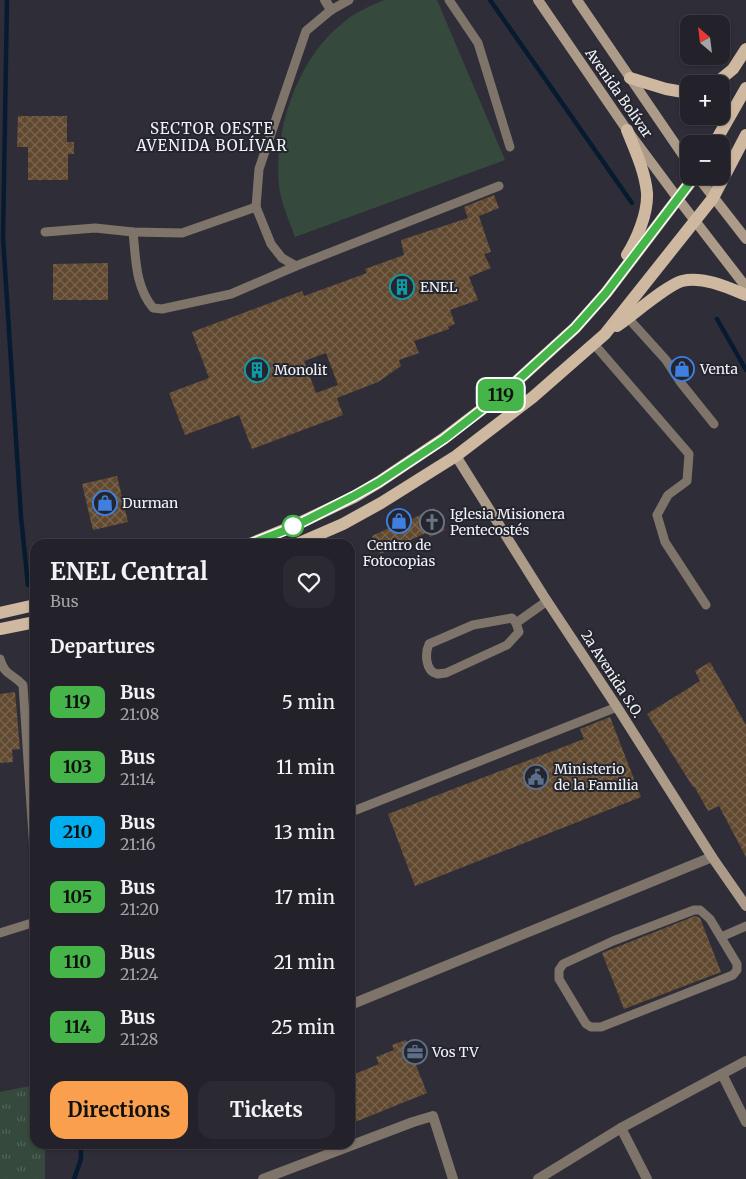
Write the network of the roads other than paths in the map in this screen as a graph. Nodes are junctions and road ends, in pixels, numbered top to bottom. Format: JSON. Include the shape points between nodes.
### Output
{"nodes":[{"id":1,"x":325,"y":0,"type":"edge"},
{"id":2,"x":349,"y":0,"type":"edge"},
{"id":3,"x":449,"y":0,"type":"edge"},
{"id":4,"x":538,"y":0,"type":"edge"},
{"id":5,"x":577,"y":0,"type":"edge"},
{"id":6,"x":331,"y":10,"type":"junction"},
{"id":7,"x":746,"y":49,"type":"edge"},
{"id":8,"x":726,"y":75,"type":"edge"},
{"id":9,"x":630,"y":78,"type":"junction"},
{"id":10,"x":746,"y":88,"type":"edge"},
{"id":11,"x":680,"y":92,"type":"edge"},
{"id":12,"x":627,"y":130,"type":"junction"},
{"id":13,"x":719,"y":135,"type":"edge"},
{"id":14,"x":746,"y":135,"type":"edge"},
{"id":15,"x":510,"y":147,"type":"dead end"},
{"id":16,"x":680,"y":151,"type":"edge"},
{"id":17,"x":689,"y":185,"type":"edge"},
{"id":18,"x":703,"y":185,"type":"edge"},
{"id":19,"x":499,"y":186,"type":"dead end"},
{"id":20,"x":713,"y":198,"type":"junction"},
{"id":21,"x":678,"y":200,"type":"junction"},
{"id":22,"x":256,"y":207,"type":"junction"},
{"id":23,"x":695,"y":220,"type":"junction"},
{"id":24,"x":45,"y":232,"type":"dead end"},
{"id":25,"x":132,"y":232,"type":"junction"},
{"id":26,"x":746,"y":239,"type":"edge"},
{"id":27,"x":296,"y":266,"type":"junction"},
{"id":28,"x":746,"y":286,"type":"edge"},
{"id":29,"x":606,"y":293,"type":"junction"},
{"id":30,"x":746,"y":295,"type":"edge"},
{"id":31,"x":628,"y":318,"type":"junction"},
{"id":32,"x":605,"y":334,"type":"junction"},
{"id":33,"x":594,"y":344,"type":"junction"},
{"id":34,"x":714,"y":424,"type":"dead end"},
{"id":35,"x":456,"y":456,"type":"junction"},
{"id":36,"x":263,"y":539,"type":"edge"},
{"id":37,"x":308,"y":539,"type":"edge"},
{"id":38,"x":547,"y":601,"type":"junction"},
{"id":39,"x":706,"y":605,"type":"dead end"},
{"id":40,"x":30,"y":606,"type":"edge"},
{"id":41,"x":0,"y":613,"type":"edge"},
{"id":42,"x":30,"y":623,"type":"edge"},
{"id":43,"x":516,"y":623,"type":"junction"},
{"id":44,"x":0,"y":629,"type":"edge"},
{"id":45,"x":0,"y":659,"type":"edge"},
{"id":46,"x":617,"y":707,"type":"junction"},
{"id":47,"x":30,"y":776,"type":"edge"},
{"id":48,"x":355,"y":810,"type":"edge"},
{"id":49,"x":712,"y":857,"type":"junction"},
{"id":50,"x":746,"y":906,"type":"edge"},
{"id":51,"x":30,"y":924,"type":"edge"},
{"id":52,"x":746,"y":926,"type":"edge"},
{"id":53,"x":0,"y":933,"type":"edge"},
{"id":54,"x":721,"y":937,"type":"junction"},
{"id":55,"x":355,"y":1003,"type":"edge"},
{"id":56,"x":746,"y":1061,"type":"edge"},
{"id":57,"x":722,"y":1074,"type":"junction"},
{"id":58,"x":746,"y":1122,"type":"edge"},
{"id":59,"x":621,"y":1128,"type":"junction"},
{"id":60,"x":355,"y":1144,"type":"edge"},
{"id":61,"x":342,"y":1149,"type":"edge"},
{"id":62,"x":263,"y":1179,"type":"edge"},
{"id":63,"x":453,"y":1179,"type":"edge"},
{"id":64,"x":538,"y":1179,"type":"edge"},
{"id":65,"x":646,"y":1179,"type":"edge"}],
"edges":[{"from":1,"to":6,"type":"street"},
{"from":2,"to":6,"type":"lane"},
{"from":3,"to":15,"type":"lane","via":[[478,43]]},
{"from":4,"to":12,"type":"main road","name":"Avenida Bolívar"},
{"from":5,"to":9,"type":"main road","name":"Avenida Bolívar"},
{"from":6,"to":22,"type":"lane","via":[[306,31],[259,169]]},
{"from":7,"to":8,"type":"main road"},
{"from":9,"to":11,"type":"main road"},
{"from":9,"to":16,"type":"main road","name":"Avenida Bolívar"},
{"from":10,"to":13,"type":"main road"},
{"from":12,"to":21,"type":"main road","name":"Avenida Bolívar"},
{"from":12,"to":29,"type":"main road","via":[[643,172],[646,205],[637,237]]},
{"from":14,"to":20,"type":"main road"},
{"from":17,"to":21,"type":"main road"},
{"from":18,"to":20,"type":"main road"},
{"from":19,"to":27,"type":"lane"},
{"from":20,"to":23,"type":"main road"},
{"from":20,"to":26,"type":"main road"},
{"from":21,"to":23,"type":"main road","name":"Avenida Bolívar"},
{"from":21,"to":29,"type":"main road"},
{"from":22,"to":25,"type":"lane","via":[[182,233]]},
{"from":22,"to":27,"type":"lane","via":[[271,244],[282,258]]},
{"from":23,"to":28,"type":"main road","name":"Avenida Bolívar"},
{"from":23,"to":32,"type":"main road"},
{"from":24,"to":25,"type":"lane","via":[[95,228]]},
{"from":25,"to":27,"type":"lane","via":[[138,280],[153,308],[162,309],[231,294]]},
{"from":29,"to":36,"type":"main road","via":[[575,328],[514,384],[444,439],[354,496]]},
{"from":30,"to":31,"type":"main road","via":[[717,283],[681,281]]},
{"from":31,"to":32,"type":"main road"},
{"from":31,"to":34,"type":"lane","via":[[666,360]]},
{"from":32,"to":33,"type":"main road"},
{"from":33,"to":35,"type":"main road","via":[[533,397]]},
{"from":33,"to":39,"type":"lane","via":[[689,454],[687,482],[668,495],[657,515],[666,542]]},
{"from":35,"to":37,"type":"main road","via":[[351,520]]},
{"from":35,"to":38,"type":"main road","name":"2a Avenida S.O."},
{"from":38,"to":43,"type":"lane"},
{"from":38,"to":46,"type":"main road","name":"2a Avenida S.O."},
{"from":40,"to":41,"type":"main road"},
{"from":42,"to":44,"type":"main road"},
{"from":43,"to":43,"type":"lane","via":[[512,618],[473,625],[429,644],[427,661],[430,669],[437,674],[446,672],[507,645],[519,632]]},
{"from":45,"to":47,"type":"lane","via":[[8,674],[22,685]]},
{"from":46,"to":48,"type":"lane"},
{"from":46,"to":49,"type":"main road","name":"2a Avenida S.O."},
{"from":49,"to":50,"type":"main road","name":"2a Avenida S.O."},
{"from":49,"to":55,"type":"street"},
{"from":51,"to":53,"type":"lane"},
{"from":52,"to":54,"type":"lane"},
{"from":54,"to":54,"type":"lane","via":[[737,964],[733,976],[601,1027],[586,1024],[559,979],[563,964],[694,910],[704,912]]},
{"from":56,"to":57,"type":"street"},
{"from":57,"to":58,"type":"street"},
{"from":57,"to":59,"type":"street"},
{"from":59,"to":64,"type":"street"},
{"from":59,"to":65,"type":"street"},
{"from":60,"to":63,"type":"street","via":[[434,1116]]},
{"from":61,"to":62,"type":"street"}]}
